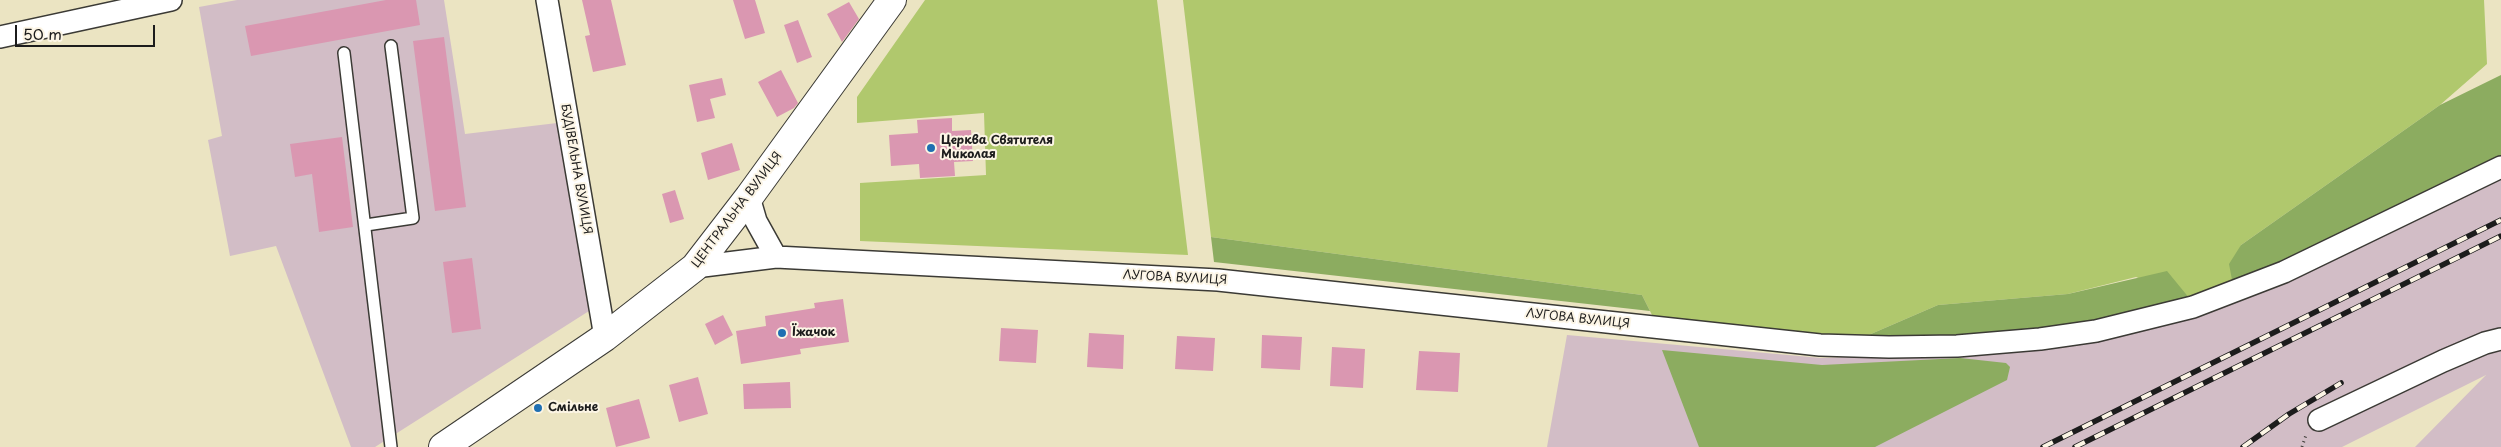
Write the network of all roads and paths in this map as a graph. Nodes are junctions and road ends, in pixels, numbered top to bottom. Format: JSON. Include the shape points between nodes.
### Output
{"nodes":[{"id":1,"x":171,"y":0,"type":"edge"},
{"id":2,"x":547,"y":0,"type":"edge"},
{"id":3,"x":892,"y":0,"type":"edge"},
{"id":4,"x":0,"y":37,"type":"edge"},
{"id":5,"x":391,"y":46,"type":"dead end"},
{"id":6,"x":344,"y":53,"type":"dead end"},
{"id":7,"x":2501,"y":167,"type":"edge"},
{"id":8,"x":749,"y":197,"type":"junction"},
{"id":9,"x":366,"y":225,"type":"junction"},
{"id":10,"x":776,"y":257,"type":"junction"},
{"id":11,"x":695,"y":267,"type":"junction"},
{"id":12,"x":605,"y":337,"type":"junction"},
{"id":13,"x":2501,"y":339,"type":"edge"},
{"id":14,"x":2319,"y":420,"type":"dead end"},
{"id":15,"x":444,"y":446,"type":"edge"},
{"id":16,"x":391,"y":447,"type":"edge"}],
"edges":[{"from":1,"to":4,"type":"street"},
{"from":2,"to":12,"type":"street","name":"БУДІВЕЛЬНА ВУЛИЦЯ"},
{"from":3,"to":8,"type":"street","name":"ЦЕНТРАЛЬНА ВУЛИЦЯ"},
{"from":5,"to":9,"type":"lane","via":[[413,218]]},
{"from":6,"to":9,"type":"lane"},
{"from":7,"to":10,"type":"street","name":"ЛУГОВА ВУЛИЦЯ","via":[[2343,244],[2238,291],[2193,307],[2096,330],[2040,339],[1957,346],[1820,345],[1218,280]]},
{"from":8,"to":10,"type":"street","via":[[756,221]]},
{"from":8,"to":11,"type":"street","name":"ЦЕНТРАЛЬНА ВУЛИЦЯ"},
{"from":9,"to":16,"type":"lane"},
{"from":10,"to":11,"type":"street","name":"ЛУГОВА ВУЛИЦЯ"},
{"from":11,"to":12,"type":"street","name":"ЦЕНТРАЛЬНА ВУЛИЦЯ"},
{"from":12,"to":15,"type":"street","name":"ЦЕНТРАЛЬНА ВУЛИЦЯ"},
{"from":13,"to":14,"type":"street","via":[[2443,361]]}]}
